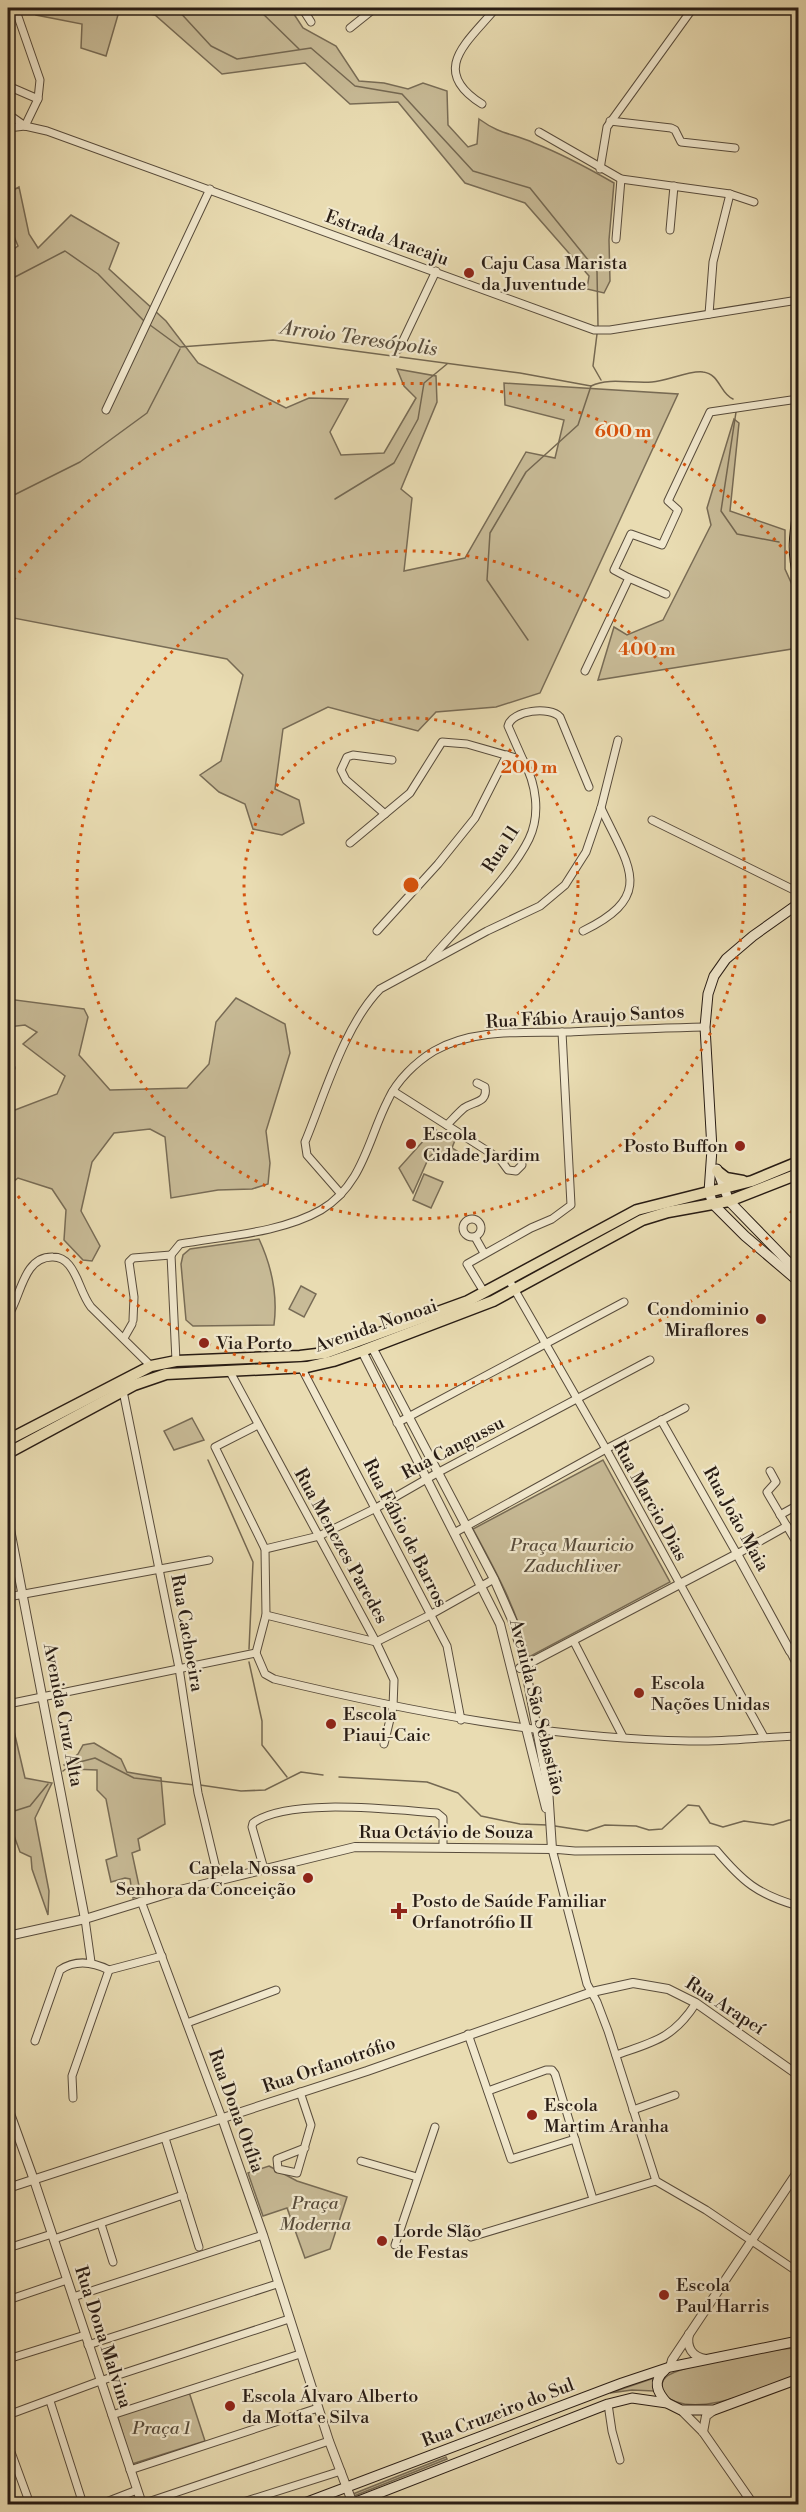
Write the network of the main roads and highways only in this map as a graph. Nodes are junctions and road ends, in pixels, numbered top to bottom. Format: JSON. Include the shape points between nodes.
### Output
{"nodes":[{"id":1,"x":798,"y":513,"type":"edge"},
{"id":2,"x":798,"y":576,"type":"edge"},
{"id":3,"x":798,"y":904,"type":"edge"},
{"id":4,"x":712,"y":1149,"type":"junction"},
{"id":5,"x":798,"y":1162,"type":"edge"},
{"id":6,"x":717,"y":1171,"type":"junction"},
{"id":7,"x":798,"y":1174,"type":"edge"},
{"id":8,"x":752,"y":1181,"type":"junction"},
{"id":9,"x":723,"y":1189,"type":"junction"},
{"id":10,"x":709,"y":1192,"type":"junction"},
{"id":11,"x":729,"y":1201,"type":"junction"},
{"id":12,"x":713,"y":1204,"type":"junction"},
{"id":13,"x":754,"y":1227,"type":"junction"},
{"id":14,"x":745,"y":1236,"type":"junction"},
{"id":15,"x":798,"y":1272,"type":"edge"},
{"id":16,"x":798,"y":1281,"type":"edge"},
{"id":17,"x":511,"y":1285,"type":"junction"},
{"id":18,"x":389,"y":1330,"type":"junction"},
{"id":19,"x":367,"y":1349,"type":"junction"},
{"id":20,"x":8,"y":1440,"type":"edge"},
{"id":21,"x":8,"y":1453,"type":"edge"},
{"id":22,"x":798,"y":2342,"type":"edge"},
{"id":23,"x":670,"y":2367,"type":"junction"},
{"id":24,"x":798,"y":2379,"type":"edge"},
{"id":25,"x":667,"y":2403,"type":"junction"},
{"id":26,"x":352,"y":2504,"type":"edge"},
{"id":27,"x":302,"y":2505,"type":"edge"}],
"edges":[{"from":1,"to":2,"type":"main road","via":[[794,549]]},
{"from":3,"to":4,"type":"main road","via":[[726,959],[714,976],[705,1027]]},
{"from":4,"to":6,"type":"main road"},
{"from":4,"to":10,"type":"main road"},
{"from":5,"to":8,"type":"main road","name":"Avenida Nonoai"},
{"from":6,"to":8,"type":"main road","via":[[731,1180]]},
{"from":6,"to":9,"type":"main road"},
{"from":7,"to":11,"type":"main road","name":"Avenida Nonoai"},
{"from":8,"to":9,"type":"main road","name":"Avenida Nonoai"},
{"from":9,"to":10,"type":"main road","name":"Avenida Nonoai"},
{"from":9,"to":11,"type":"main road"},
{"from":10,"to":12,"type":"main road"},
{"from":10,"to":17,"type":"main road","name":"Avenida Nonoai","via":[[637,1210]]},
{"from":11,"to":12,"type":"main road","name":"Avenida Nonoai"},
{"from":11,"to":13,"type":"main road"},
{"from":12,"to":14,"type":"main road"},
{"from":12,"to":17,"type":"main road","name":"Avenida Nonoai","via":[[642,1220]]},
{"from":13,"to":14,"type":"main road"},
{"from":13,"to":15,"type":"main road"},
{"from":14,"to":16,"type":"main road"},
{"from":17,"to":18,"type":"main road","name":"Avenida Nonoai"},
{"from":17,"to":19,"type":"main road","name":"Avenida Nonoai","via":[[492,1301]]},
{"from":18,"to":19,"type":"main road","via":[[387,1336],[363,1347]]},
{"from":18,"to":20,"type":"main road","name":"Avenida Nonoai","via":[[325,1353],[176,1361],[151,1366]]},
{"from":19,"to":21,"type":"main road","name":"Avenida Nonoai","via":[[301,1367],[166,1374],[123,1392]]},
{"from":22,"to":23,"type":"main road","name":"Rua Cruzeiro do Sul"},
{"from":23,"to":25,"type":"main road","via":[[660,2374],[656,2386]]},
{"from":23,"to":27,"type":"main road","name":"Rua Cruzeiro do Sul"},
{"from":24,"to":25,"type":"main road","name":"Rua Cruzeiro do Sul","via":[[714,2410],[681,2410]]},
{"from":25,"to":26,"type":"main road","name":"Rua Cruzeiro do Sul","via":[[632,2398],[608,2404]]}]}
